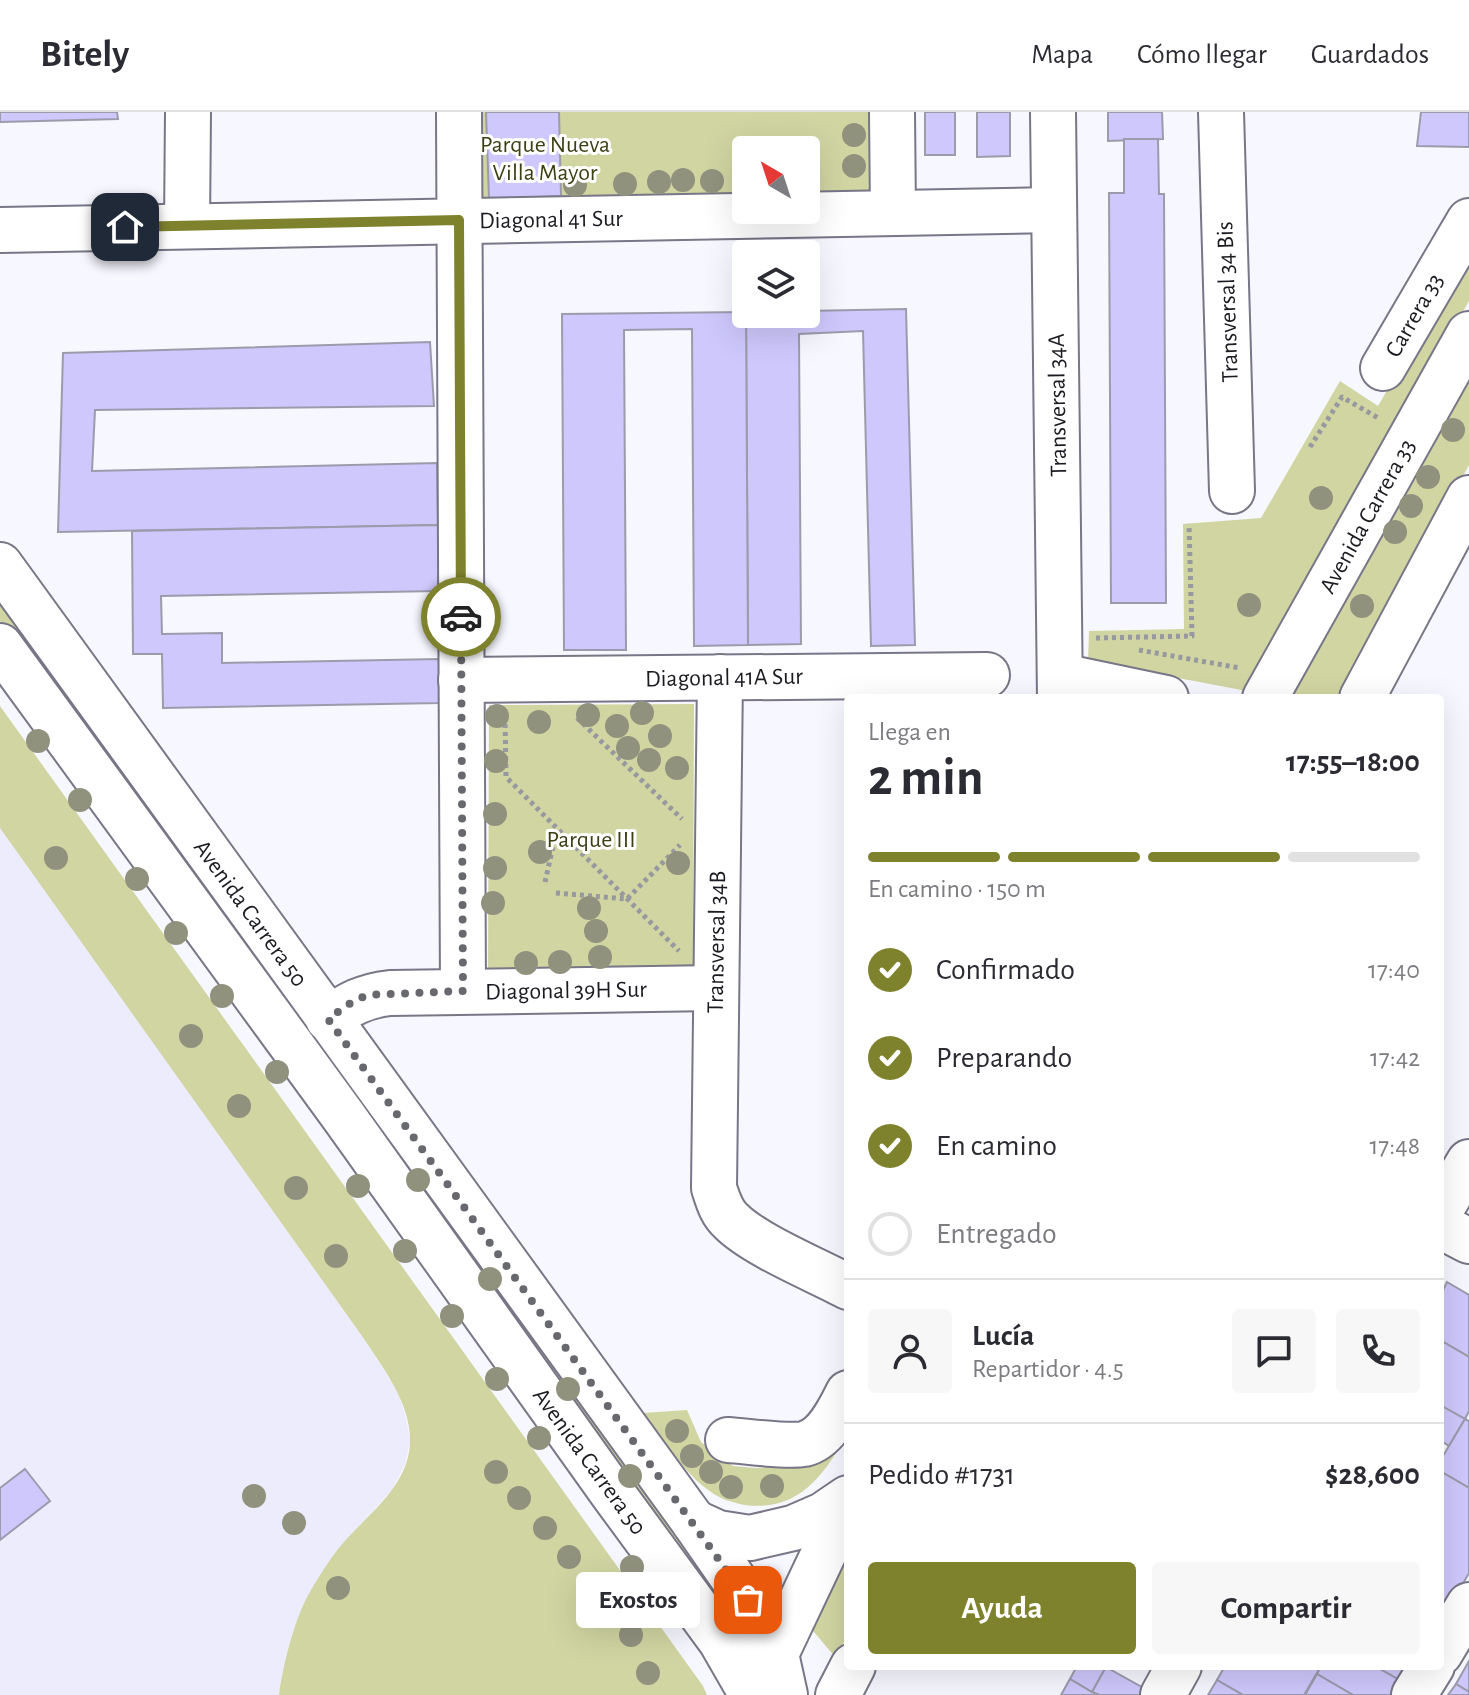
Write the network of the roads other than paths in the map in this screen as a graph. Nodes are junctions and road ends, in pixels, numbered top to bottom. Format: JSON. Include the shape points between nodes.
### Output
{"nodes":[{"id":1,"x":188,"y":112,"type":"edge"},
{"id":2,"x":459,"y":112,"type":"edge"},
{"id":3,"x":892,"y":112,"type":"edge"},
{"id":4,"x":1053,"y":112,"type":"edge"},
{"id":5,"x":1221,"y":112,"type":"edge"},
{"id":6,"x":1054,"y":210,"type":"junction"},
{"id":7,"x":893,"y":213,"type":"junction"},
{"id":8,"x":459,"y":220,"type":"junction"},
{"id":9,"x":1469,"y":221,"type":"edge"},
{"id":10,"x":187,"y":226,"type":"junction"},
{"id":11,"x":0,"y":230,"type":"edge"},
{"id":12,"x":1469,"y":334,"type":"edge"},
{"id":13,"x":1383,"y":368,"type":"dead end"},
{"id":14,"x":1232,"y":491,"type":"dead end"},
{"id":15,"x":1469,"y":498,"type":"edge"},
{"id":16,"x":0,"y":565,"type":"edge"},
{"id":17,"x":0,"y":646,"type":"edge"},
{"id":18,"x":987,"y":675,"type":"dead end"},
{"id":19,"x":720,"y":677,"type":"junction"},
{"id":20,"x":461,"y":680,"type":"junction"},
{"id":21,"x":1257,"y":684,"type":"edge"},
{"id":22,"x":1060,"y":687,"type":"edge"},
{"id":23,"x":1127,"y":694,"type":"edge"},
{"id":24,"x":1364,"y":694,"type":"edge"},
{"id":25,"x":715,"y":988,"type":"junction"},
{"id":26,"x":463,"y":991,"type":"junction"},
{"id":27,"x":328,"y":1019,"type":"junction"},
{"id":28,"x":1469,"y":1162,"type":"edge"},
{"id":29,"x":1444,"y":1204,"type":"edge"},
{"id":30,"x":1444,"y":1228,"type":"edge"},
{"id":31,"x":1469,"y":1241,"type":"edge"},
{"id":32,"x":844,"y":1285,"type":"edge"},
{"id":33,"x":844,"y":1401,"type":"edge"},
{"id":34,"x":728,"y":1440,"type":"dead end"},
{"id":35,"x":844,"y":1502,"type":"edge"},
{"id":36,"x":844,"y":1510,"type":"edge"},
{"id":37,"x":694,"y":1522,"type":"junction"},
{"id":38,"x":1469,"y":1605,"type":"edge"},
{"id":39,"x":1444,"y":1646,"type":"edge"},
{"id":40,"x":851,"y":1670,"type":"edge"},
{"id":41,"x":1177,"y":1670,"type":"edge"},
{"id":42,"x":1430,"y":1670,"type":"edge"},
{"id":43,"x":780,"y":1674,"type":"edge"},
{"id":44,"x":755,"y":1695,"type":"edge"},
{"id":45,"x":838,"y":1695,"type":"edge"},
{"id":46,"x":1163,"y":1695,"type":"edge"},
{"id":47,"x":1414,"y":1695,"type":"edge"}],
"edges":[{"from":1,"to":10,"type":"street"},
{"from":2,"to":8,"type":"street"},
{"from":3,"to":7,"type":"street"},
{"from":4,"to":6,"type":"street","name":"Transversal 34A"},
{"from":5,"to":14,"type":"street","name":"Transversal 34 Bis"},
{"from":6,"to":7,"type":"street","name":"Diagonal 41 Sur"},
{"from":6,"to":22,"type":"street","name":"Transversal 34A"},
{"from":7,"to":8,"type":"street","name":"Diagonal 41 Sur"},
{"from":8,"to":10,"type":"street","name":"Diagonal 41 Sur"},
{"from":8,"to":20,"type":"street"},
{"from":9,"to":13,"type":"street","name":"Carrera 33"},
{"from":10,"to":11,"type":"street","name":"Diagonal 41 Sur"},
{"from":12,"to":21,"type":"street","name":"Avenida Carrera 33"},
{"from":15,"to":24,"type":"street"},
{"from":16,"to":27,"type":"street","name":"Avenida Carrera 50"},
{"from":17,"to":44,"type":"street","name":"Avenida Carrera 50","via":[[344,1117]]},
{"from":18,"to":19,"type":"street","name":"Diagonal 41A Sur"},
{"from":19,"to":20,"type":"street","name":"Diagonal 41A Sur"},
{"from":19,"to":25,"type":"street","name":"Transversal 34B","via":[[705,841]]},
{"from":20,"to":26,"type":"street"},
{"from":22,"to":23,"type":"street"},
{"from":25,"to":26,"type":"street","name":"Diagonal 39H Sur"},
{"from":25,"to":32,"type":"street","name":"Transversal 34B","via":[[713,1163],[719,1206],[749,1235]]},
{"from":26,"to":27,"type":"street","name":"Diagonal 39H Sur","via":[[367,995]]},
{"from":27,"to":37,"type":"street","name":"Avenida Carrera 50"},
{"from":28,"to":29,"type":"street"},
{"from":30,"to":31,"type":"street"},
{"from":33,"to":34,"type":"street","via":[[836,1417],[805,1444]]},
{"from":35,"to":37,"type":"street","via":[[793,1528],[750,1538]]},
{"from":36,"to":43,"type":"street"},
{"from":37,"to":43,"type":"street","name":"Avenida Carrera 50","via":[[748,1600]]},
{"from":38,"to":39,"type":"street"},
{"from":40,"to":45,"type":"street"},
{"from":41,"to":46,"type":"street"},
{"from":42,"to":47,"type":"street"},
{"from":43,"to":44,"type":"street"}]}
